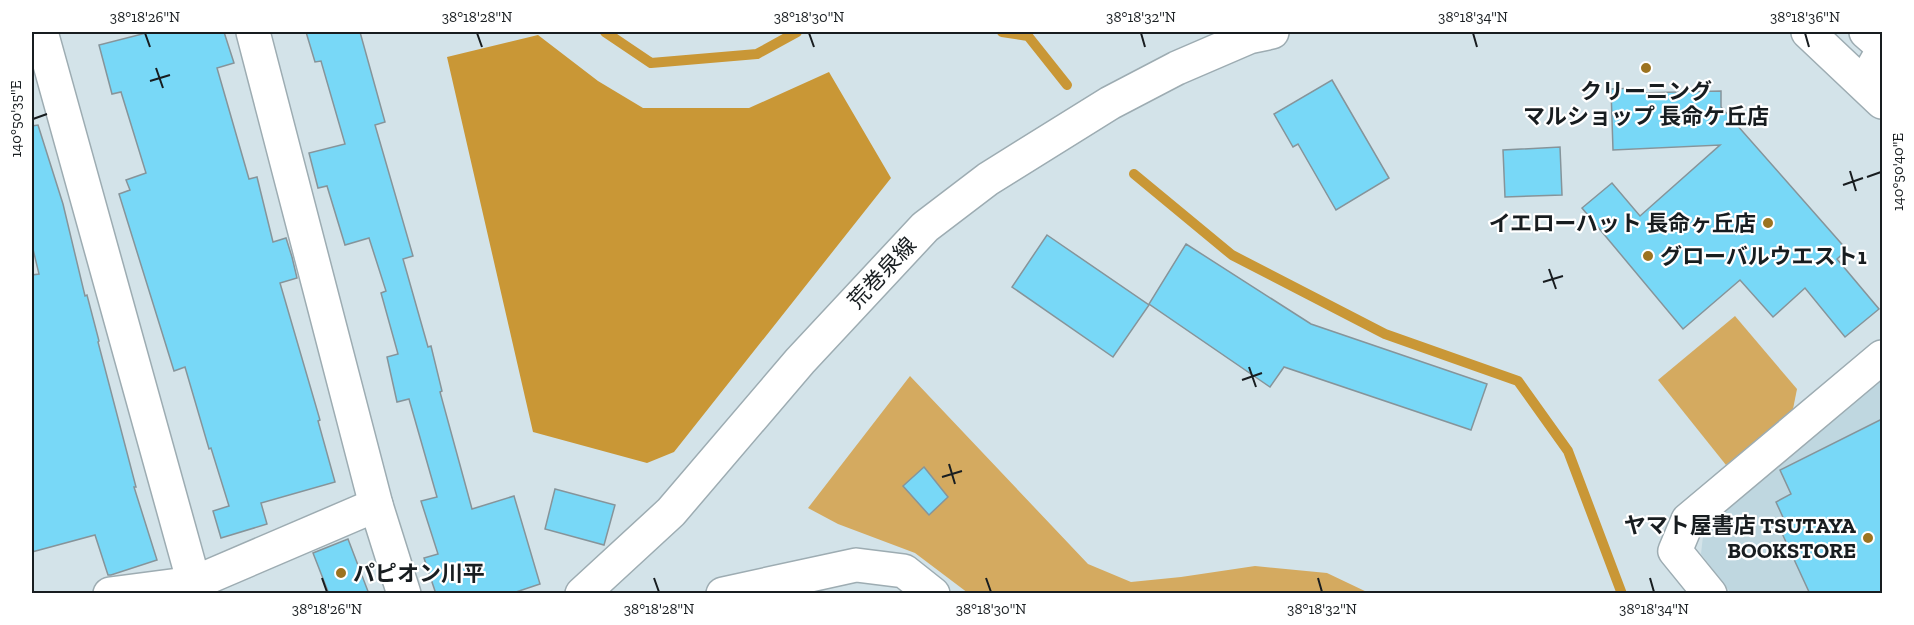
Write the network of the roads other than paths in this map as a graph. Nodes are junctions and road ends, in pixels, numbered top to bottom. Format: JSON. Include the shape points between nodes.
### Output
{"nodes":[{"id":1,"x":40,"y":32,"type":"edge"},
{"id":2,"x":253,"y":32,"type":"edge"},
{"id":3,"x":1808,"y":32,"type":"edge"},
{"id":4,"x":1866,"y":32,"type":"edge"},
{"id":5,"x":1256,"y":33,"type":"edge"},
{"id":6,"x":1882,"y":46,"type":"edge"},
{"id":7,"x":1882,"y":52,"type":"edge"},
{"id":8,"x":1873,"y":93,"type":"edge"},
{"id":9,"x":1882,"y":357,"type":"edge"},
{"id":10,"x":376,"y":505,"type":"junction"},
{"id":11,"x":194,"y":583,"type":"junction"},
{"id":12,"x":110,"y":594,"type":"edge"},
{"id":13,"x":404,"y":594,"type":"edge"},
{"id":14,"x":582,"y":594,"type":"edge"},
{"id":15,"x":723,"y":594,"type":"edge"},
{"id":16,"x":933,"y":594,"type":"edge"},
{"id":17,"x":1710,"y":594,"type":"edge"}],
"edges":[{"from":1,"to":11,"type":"street"},
{"from":2,"to":10,"type":"street"},
{"from":3,"to":8,"type":"street"},
{"from":4,"to":6,"type":"street"},
{"from":5,"to":14,"type":"street","name":"荒巻泉線","via":[[1110,103],[988,179],[925,227],[800,361],[671,512]]},
{"from":7,"to":8,"type":"street"},
{"from":9,"to":17,"type":"street","via":[[1688,520],[1675,551]]},
{"from":10,"to":11,"type":"street"},
{"from":10,"to":13,"type":"street"},
{"from":11,"to":12,"type":"street"},
{"from":15,"to":16,"type":"street","via":[[856,566],[904,571]]}]}
